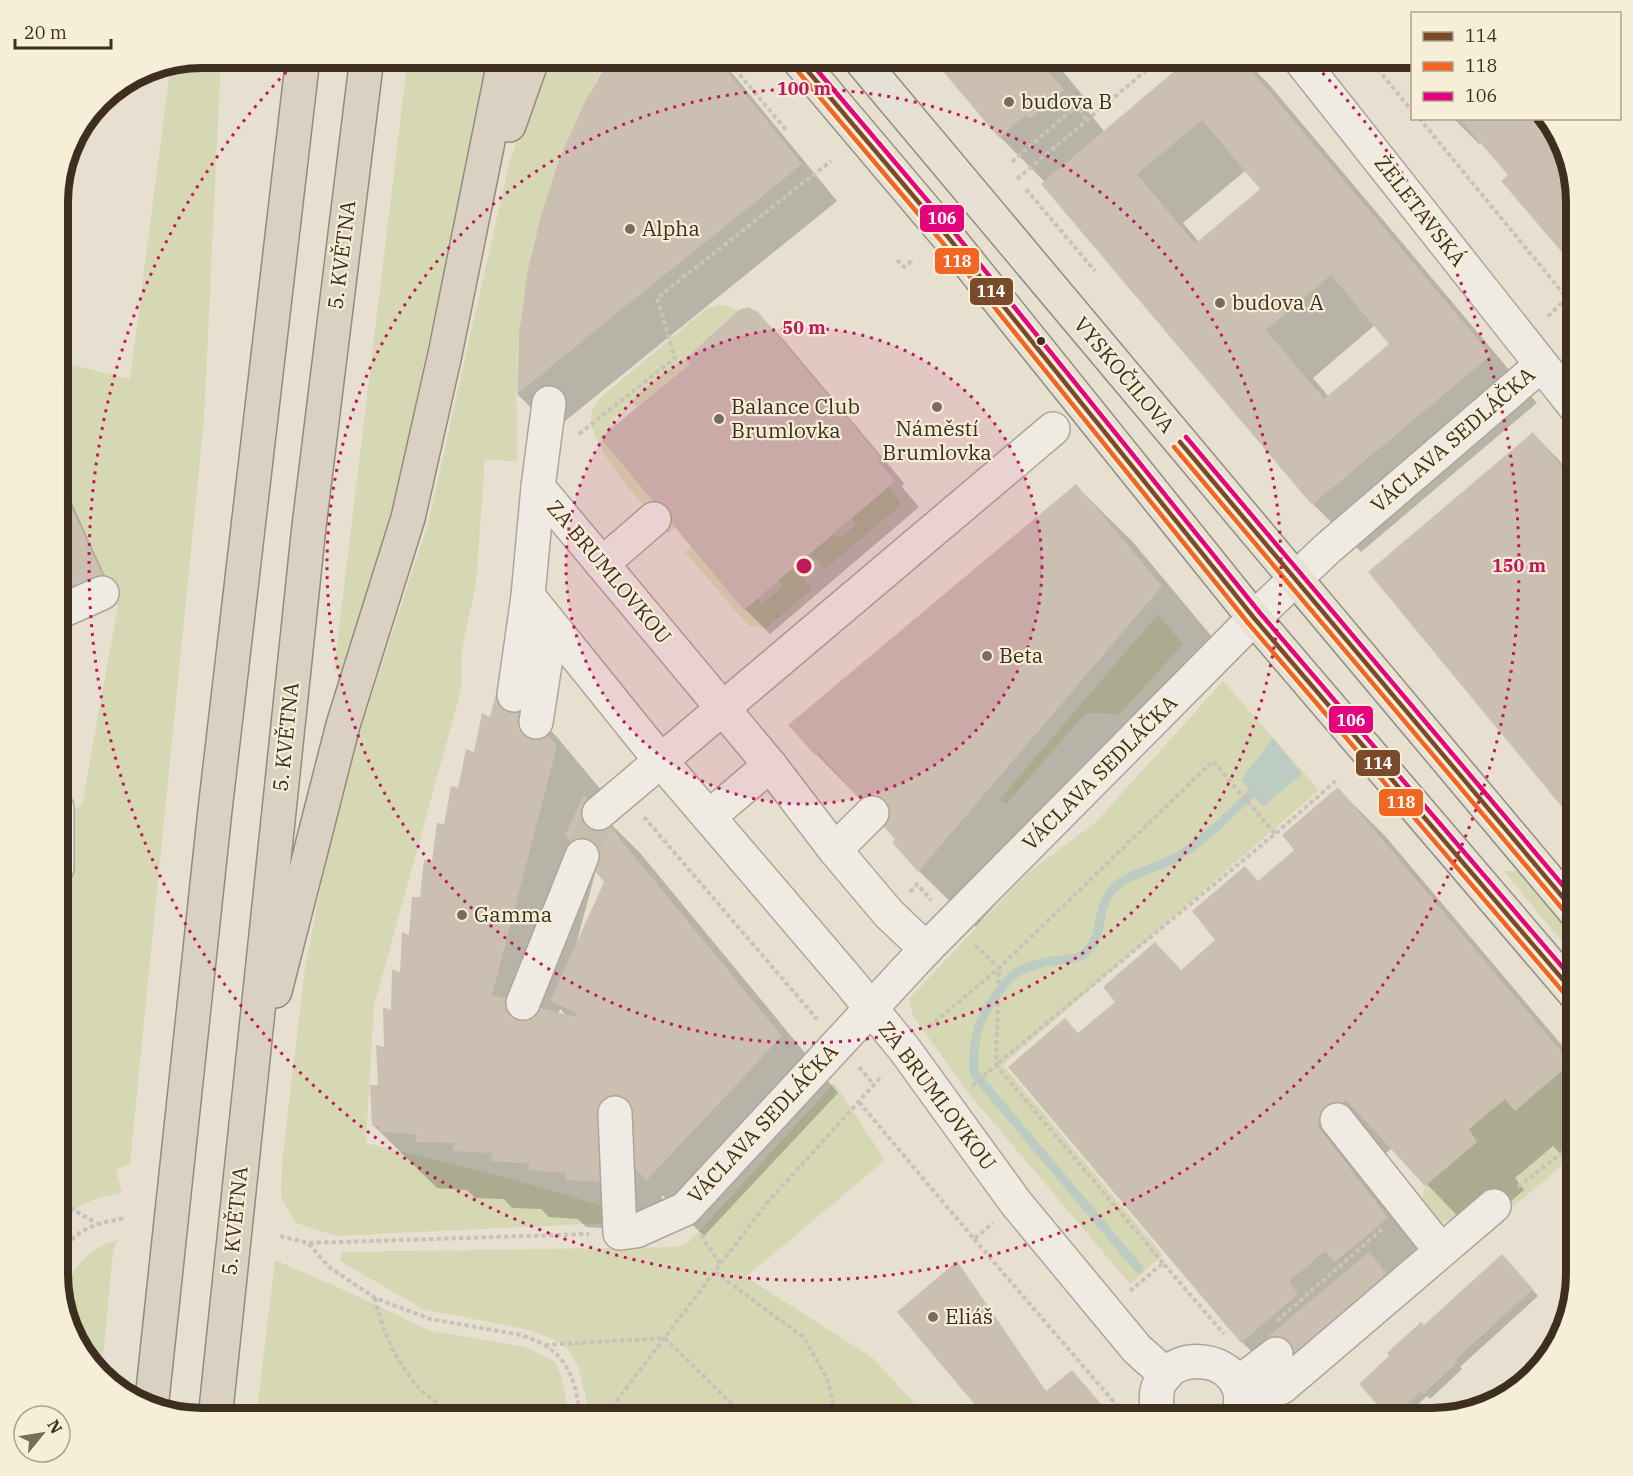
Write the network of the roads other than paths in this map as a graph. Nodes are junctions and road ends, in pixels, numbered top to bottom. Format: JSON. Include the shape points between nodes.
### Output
{"nodes":[{"id":1,"x":302,"y":68,"type":"edge"},
{"id":2,"x":367,"y":68,"type":"edge"},
{"id":3,"x":504,"y":68,"type":"edge"},
{"id":4,"x":529,"y":68,"type":"edge"},
{"id":5,"x":805,"y":68,"type":"edge"},
{"id":6,"x":867,"y":68,"type":"edge"},
{"id":7,"x":1307,"y":68,"type":"edge"},
{"id":8,"x":467,"y":245,"type":"junction"},
{"id":9,"x":1541,"y":365,"type":"junction"},
{"id":10,"x":1565,"y":395,"type":"edge"},
{"id":11,"x":549,"y":403,"type":"dead end"},
{"id":12,"x":1053,"y":429,"type":"dead end"},
{"id":13,"x":538,"y":487,"type":"junction"},
{"id":14,"x":654,"y":519,"type":"dead end"},
{"id":15,"x":602,"y":564,"type":"junction"},
{"id":16,"x":1294,"y":579,"type":"junction"},
{"id":17,"x":102,"y":593,"type":"dead end"},
{"id":18,"x":528,"y":596,"type":"junction"},
{"id":19,"x":68,"y":608,"type":"edge"},
{"id":20,"x":1254,"y":618,"type":"junction"},
{"id":21,"x":551,"y":626,"type":"junction"},
{"id":22,"x":514,"y":695,"type":"dead end"},
{"id":23,"x":715,"y":700,"type":"junction"},
{"id":24,"x":536,"y":722,"type":"dead end"},
{"id":25,"x":653,"y":751,"type":"junction"},
{"id":26,"x":770,"y":765,"type":"junction"},
{"id":27,"x":611,"y":803,"type":"tunnel mouth"},
{"id":28,"x":867,"y":807,"type":"dead end"},
{"id":29,"x":709,"y":817,"type":"junction"},
{"id":30,"x":830,"y":843,"type":"junction"},
{"id":31,"x":582,"y":855,"type":"tunnel mouth"},
{"id":32,"x":1566,"y":901,"type":"edge"},
{"id":33,"x":926,"y":949,"type":"junction"},
{"id":34,"x":1566,"y":983,"type":"edge"},
{"id":35,"x":523,"y":1003,"type":"dead end"},
{"id":36,"x":871,"y":1008,"type":"junction"},
{"id":37,"x":247,"y":1103,"type":"junction"},
{"id":38,"x":615,"y":1113,"type":"dead end"},
{"id":39,"x":1337,"y":1120,"type":"dead end"},
{"id":40,"x":1494,"y":1206,"type":"road end"},
{"id":41,"x":1441,"y":1251,"type":"junction"},
{"id":42,"x":1276,"y":1354,"type":"dead end"},
{"id":43,"x":1166,"y":1375,"type":"junction"},
{"id":44,"x":152,"y":1399,"type":"edge"},
{"id":45,"x":1238,"y":1404,"type":"edge"},
{"id":46,"x":216,"y":1408,"type":"edge"},
{"id":47,"x":1157,"y":1408,"type":"edge"}],
"edges":[{"from":1,"to":44,"type":"highway","via":[[215,810]]},
{"from":2,"to":37,"type":"highway","name":"5. KVĚTNA","via":[[309,526]]},
{"from":3,"to":8,"type":"highway"},
{"from":4,"to":8,"type":"highway"},
{"from":5,"to":20,"type":"main road","via":[[953,244]]},
{"from":6,"to":16,"type":"main road","name":"VYSKOČILOVA"},
{"from":7,"to":9,"type":"street","name":"ŽELETAVSKÁ"},
{"from":8,"to":37,"type":"highway","via":[[408,518],[343,725]]},
{"from":9,"to":10,"type":"street","name":"ŽELETAVSKÁ"},
{"from":9,"to":16,"type":"street","name":"VÁCLAVA SEDLÁČKA"},
{"from":11,"to":13,"type":"street"},
{"from":12,"to":23,"type":"street"},
{"from":13,"to":15,"type":"street","name":"ZA BRUMLOVKOU"},
{"from":13,"to":18,"type":"street","name":"ZA BRUMLOVKOU"},
{"from":14,"to":15,"type":"street"},
{"from":15,"to":23,"type":"street","name":"ZA BRUMLOVKOU"},
{"from":16,"to":20,"type":"street","name":"VÁCLAVA SEDLÁČKA"},
{"from":16,"to":32,"type":"main road","name":"VYSKOČILOVA"},
{"from":17,"to":19,"type":"street"},
{"from":18,"to":21,"type":"street","name":"ZA BRUMLOVKOU"},
{"from":18,"to":22,"type":"street"},
{"from":20,"to":33,"type":"street","name":"VÁCLAVA SEDLÁČKA"},
{"from":20,"to":34,"type":"main road"},
{"from":21,"to":24,"type":"street"},
{"from":21,"to":25,"type":"street","name":"ZA BRUMLOVKOU"},
{"from":23,"to":25,"type":"street"},
{"from":23,"to":26,"type":"street","name":"ZA BRUMLOVKOU"},
{"from":25,"to":27,"type":"street"},
{"from":25,"to":29,"type":"street","name":"ZA BRUMLOVKOU"},
{"from":26,"to":29,"type":"street"},
{"from":26,"to":30,"type":"street","name":"ZA BRUMLOVKOU"},
{"from":28,"to":30,"type":"street"},
{"from":29,"to":36,"type":"street","name":"ZA BRUMLOVKOU"},
{"from":30,"to":33,"type":"street","name":"ZA BRUMLOVKOU","via":[[889,914]]},
{"from":31,"to":35,"type":"street"},
{"from":33,"to":36,"type":"street","name":"VÁCLAVA SEDLÁČKA"},
{"from":36,"to":38,"type":"street","name":"VÁCLAVA SEDLÁČKA","via":[[685,1209],[636,1231],[620,1233]]},
{"from":36,"to":43,"type":"street","name":"ZA BRUMLOVKOU","via":[[1016,1203],[1137,1349]]},
{"from":37,"to":46,"type":"highway","name":"5. KVĚTNA"},
{"from":39,"to":41,"type":"street"},
{"from":40,"to":41,"type":"street"},
{"from":41,"to":45,"type":"street","via":[[1282,1387]]},
{"from":42,"to":45,"type":"street"},
{"from":43,"to":45,"type":"street","via":[[1175,1367],[1198,1360],[1221,1366],[1230,1374]]},
{"from":43,"to":47,"type":"street","via":[[1157,1392]]}]}
